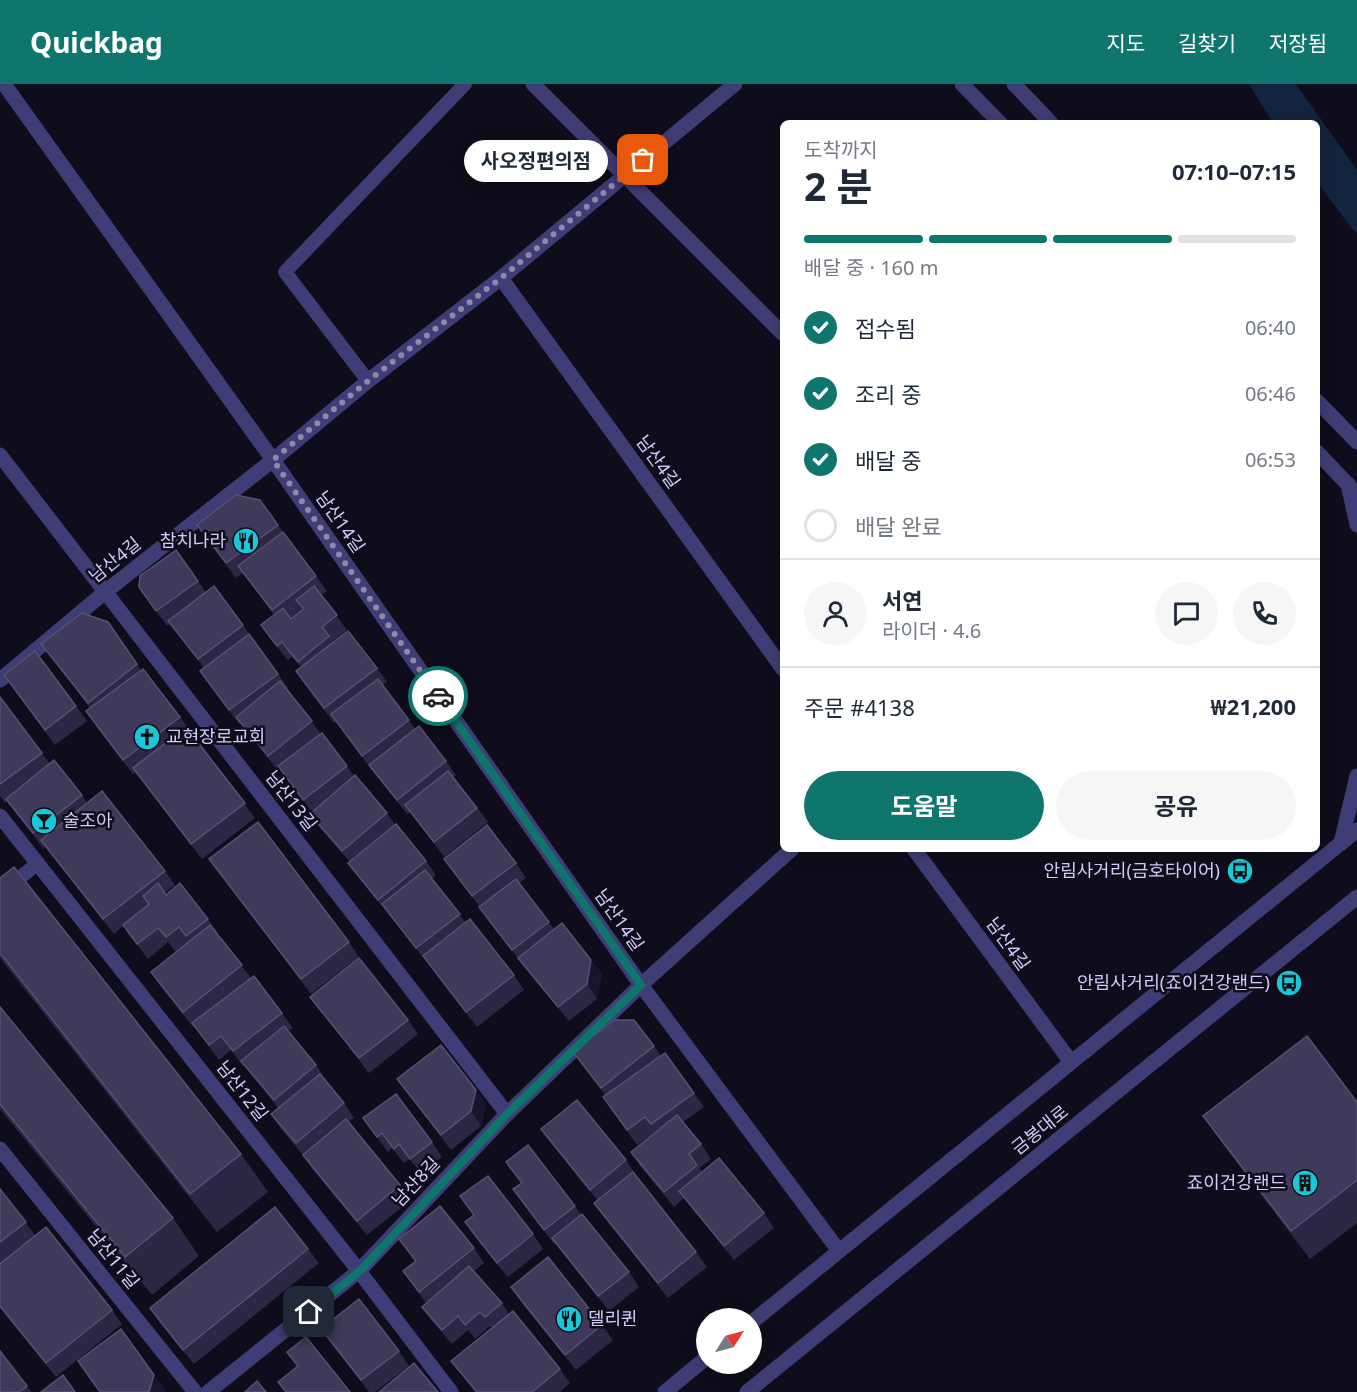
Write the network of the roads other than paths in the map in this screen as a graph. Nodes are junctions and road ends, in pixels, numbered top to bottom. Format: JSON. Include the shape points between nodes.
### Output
{"nodes":[{"id":1,"x":4,"y":84,"type":"edge"},
{"id":2,"x":465,"y":84,"type":"edge"},
{"id":3,"x":533,"y":84,"type":"edge"},
{"id":4,"x":735,"y":84,"type":"edge"},
{"id":5,"x":962,"y":84,"type":"edge"},
{"id":6,"x":1014,"y":84,"type":"edge"},
{"id":7,"x":997,"y":120,"type":"edge"},
{"id":8,"x":1048,"y":120,"type":"edge"},
{"id":9,"x":624,"y":176,"type":"junction"},
{"id":10,"x":501,"y":278,"type":"junction"},
{"id":11,"x":780,"y":331,"type":"edge"},
{"id":12,"x":368,"y":381,"type":"junction"},
{"id":13,"x":1320,"y":404,"type":"edge"},
{"id":14,"x":1357,"y":442,"type":"edge"},
{"id":15,"x":0,"y":455,"type":"edge"},
{"id":16,"x":1320,"y":455,"type":"edge"},
{"id":17,"x":273,"y":460,"type":"junction"},
{"id":18,"x":1353,"y":489,"type":"edge"},
{"id":19,"x":1357,"y":525,"type":"edge"},
{"id":20,"x":105,"y":592,"type":"junction"},
{"id":21,"x":780,"y":665,"type":"edge"},
{"id":22,"x":0,"y":680,"type":"edge"},
{"id":23,"x":1357,"y":776,"type":"edge"},
{"id":24,"x":0,"y":816,"type":"edge"},
{"id":25,"x":1357,"y":830,"type":"edge"},
{"id":26,"x":1341,"y":843,"type":"junction"},
{"id":27,"x":789,"y":852,"type":"edge"},
{"id":28,"x":916,"y":852,"type":"edge"},
{"id":29,"x":38,"y":863,"type":"junction"},
{"id":30,"x":0,"y":894,"type":"edge"},
{"id":31,"x":1357,"y":897,"type":"edge"},
{"id":32,"x":641,"y":985,"type":"junction"},
{"id":33,"x":1071,"y":1062,"type":"junction"},
{"id":34,"x":507,"y":1114,"type":"junction"},
{"id":35,"x":0,"y":1149,"type":"edge"},
{"id":36,"x":839,"y":1251,"type":"junction"},
{"id":37,"x":360,"y":1271,"type":"junction"},
{"id":38,"x":762,"y":1314,"type":"edge"},
{"id":39,"x":696,"y":1366,"type":"edge"},
{"id":40,"x":195,"y":1392,"type":"edge"},
{"id":41,"x":208,"y":1392,"type":"edge"},
{"id":42,"x":451,"y":1392,"type":"edge"},
{"id":43,"x":665,"y":1392,"type":"edge"},
{"id":44,"x":747,"y":1392,"type":"edge"}],
"edges":[{"from":1,"to":17,"type":"street","name":"남산14길"},
{"from":2,"to":12,"type":"lane","via":[[285,272]]},
{"from":3,"to":9,"type":"street"},
{"from":4,"to":9,"type":"street","name":"남산4길"},
{"from":5,"to":7,"type":"street"},
{"from":6,"to":8,"type":"street"},
{"from":9,"to":10,"type":"street","name":"남산4길"},
{"from":9,"to":11,"type":"street"},
{"from":10,"to":12,"type":"street","name":"남산4길"},
{"from":10,"to":21,"type":"street","name":"남산4길"},
{"from":12,"to":17,"type":"street","name":"남산4길"},
{"from":13,"to":14,"type":"street"},
{"from":15,"to":20,"type":"street","name":"남산13길"},
{"from":16,"to":18,"type":"street"},
{"from":17,"to":20,"type":"street","name":"남산4길"},
{"from":17,"to":32,"type":"street","name":"남산14길"},
{"from":18,"to":19,"type":"street"},
{"from":20,"to":22,"type":"street","name":"남산4길"},
{"from":20,"to":34,"type":"street","name":"남산13길"},
{"from":23,"to":26,"type":"street"},
{"from":24,"to":29,"type":"street","name":"남산12길"},
{"from":25,"to":26,"type":"street","name":"금봉대로"},
{"from":26,"to":33,"type":"street","name":"금봉대로"},
{"from":27,"to":32,"type":"street","name":"남산14길"},
{"from":28,"to":33,"type":"street","name":"남산4길"},
{"from":29,"to":30,"type":"lane"},
{"from":29,"to":37,"type":"street","name":"남산12길"},
{"from":31,"to":44,"type":"street","name":"금봉대로"},
{"from":32,"to":34,"type":"street","name":"남산8길"},
{"from":32,"to":36,"type":"street","name":"남산14길"},
{"from":33,"to":36,"type":"street","name":"금봉대로"},
{"from":34,"to":37,"type":"street","name":"남산8길"},
{"from":35,"to":40,"type":"street","name":"남산11길"},
{"from":36,"to":38,"type":"street","name":"금봉대로"},
{"from":37,"to":41,"type":"street","name":"남산8길"},
{"from":37,"to":42,"type":"street","name":"남산12길"},
{"from":39,"to":43,"type":"street"}]}
